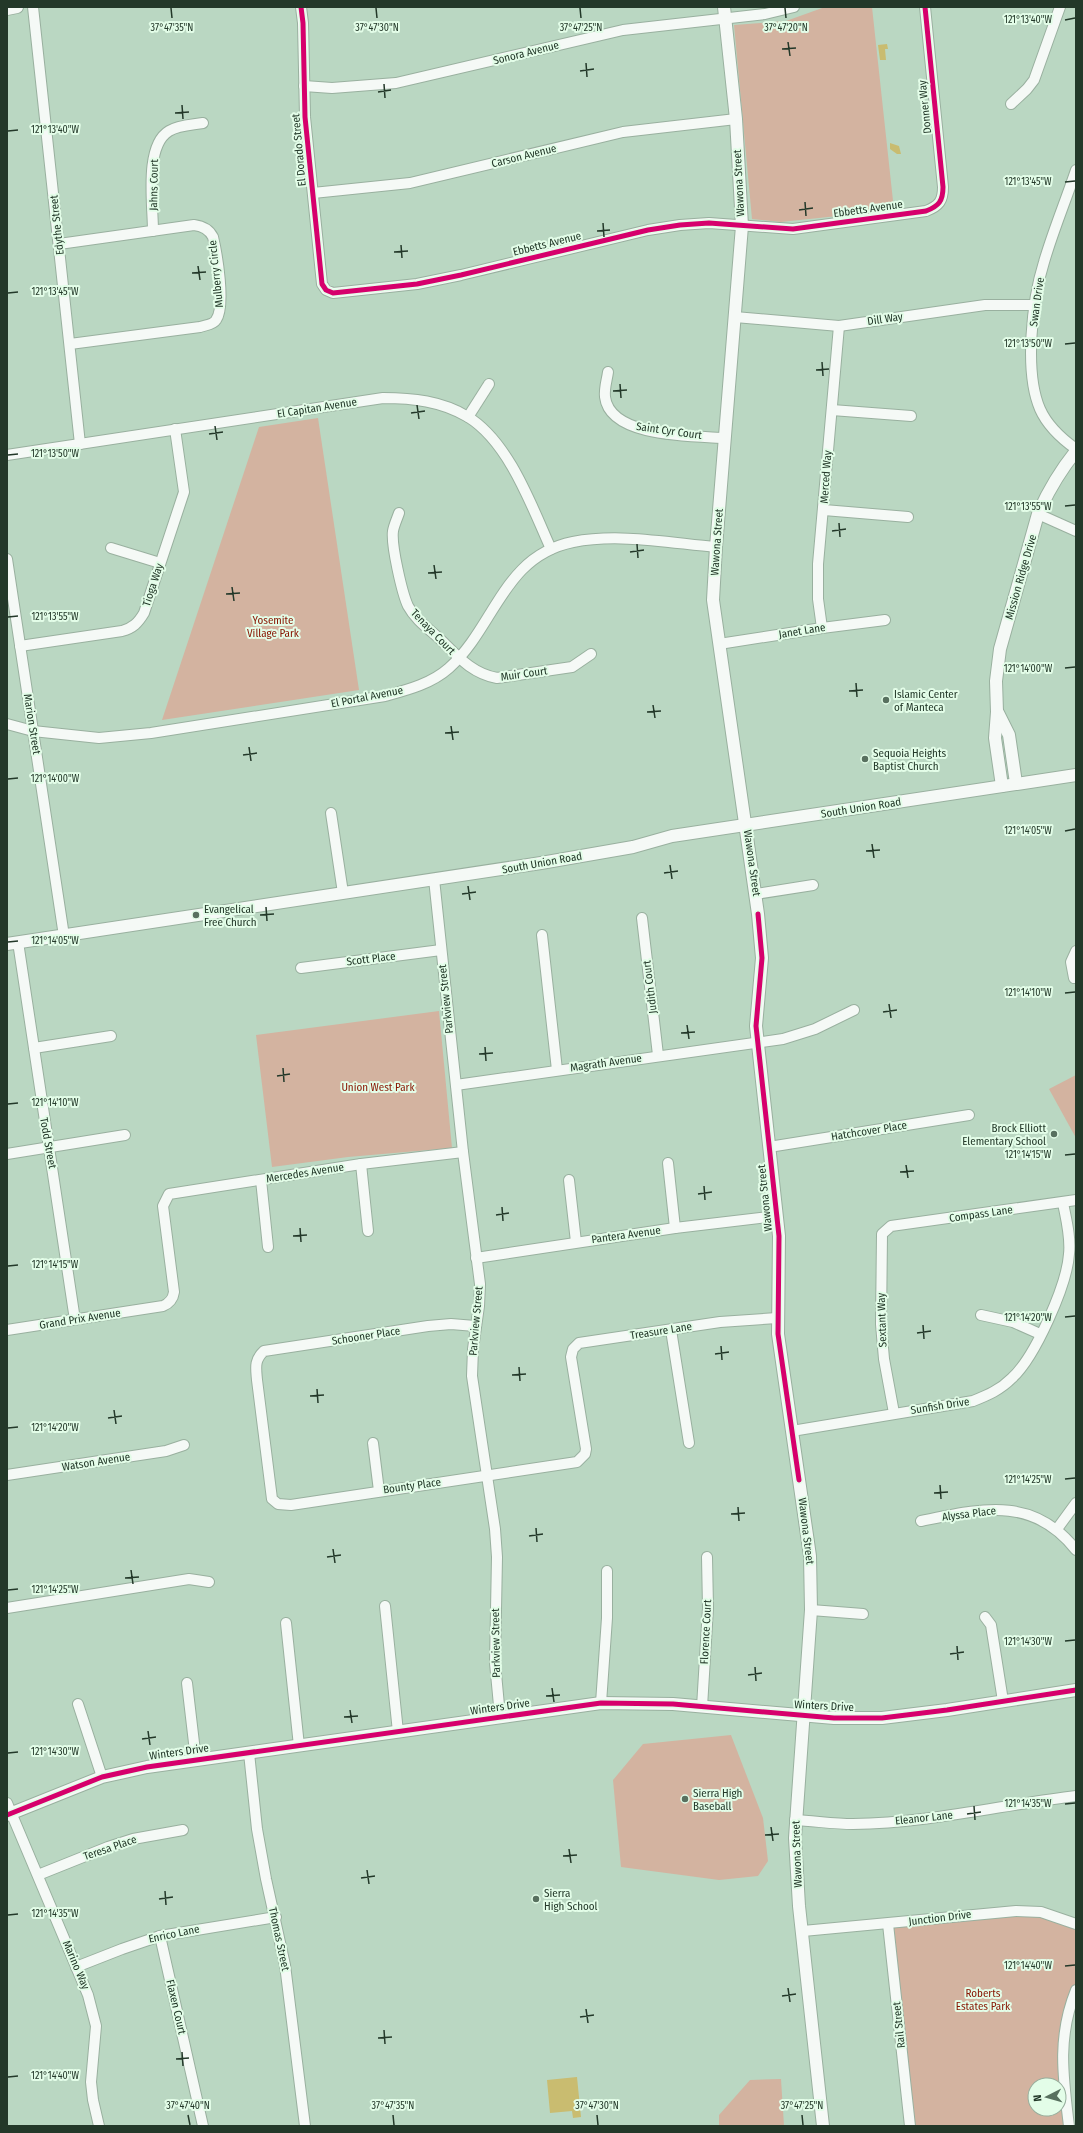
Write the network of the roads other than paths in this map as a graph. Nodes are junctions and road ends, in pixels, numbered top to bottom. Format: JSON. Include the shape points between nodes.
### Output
{"nodes":[{"id":1,"x":17,"y":7,"type":"edge"},
{"id":2,"x":33,"y":7,"type":"edge"},
{"id":3,"x":301,"y":7,"type":"edge"},
{"id":4,"x":794,"y":7,"type":"edge"},
{"id":5,"x":925,"y":7,"type":"edge"},
{"id":6,"x":1060,"y":7,"type":"edge"},
{"id":7,"x":7,"y":9,"type":"edge"},
{"id":8,"x":724,"y":12,"type":"edge"},
{"id":9,"x":304,"y":86,"type":"junction"},
{"id":10,"x":1011,"y":104,"type":"dead end"},
{"id":11,"x":736,"y":118,"type":"junction"},
{"id":12,"x":203,"y":123,"type":"dead end"},
{"id":13,"x":1076,"y":170,"type":"edge"},
{"id":14,"x":1074,"y":181,"type":"edge"},
{"id":15,"x":313,"y":194,"type":"junction"},
{"id":16,"x":939,"y":204,"type":"joint"},
{"id":17,"x":742,"y":226,"type":"junction"},
{"id":18,"x":153,"y":231,"type":"junction"},
{"id":19,"x":59,"y":244,"type":"junction"},
{"id":20,"x":326,"y":290,"type":"joint"},
{"id":21,"x":1035,"y":305,"type":"junction"},
{"id":22,"x":735,"y":318,"type":"junction"},
{"id":23,"x":839,"y":326,"type":"junction"},
{"id":24,"x":70,"y":344,"type":"junction"},
{"id":25,"x":608,"y":372,"type":"dead end"},
{"id":26,"x":489,"y":384,"type":"dead end"},
{"id":27,"x":832,"y":410,"type":"junction"},
{"id":28,"x":912,"y":416,"type":"dead end"},
{"id":29,"x":468,"y":417,"type":"junction"},
{"id":30,"x":175,"y":429,"type":"junction"},
{"id":31,"x":725,"y":438,"type":"junction"},
{"id":32,"x":80,"y":444,"type":"junction"},
{"id":33,"x":1076,"y":450,"type":"edge"},
{"id":34,"x":7,"y":455,"type":"edge"},
{"id":35,"x":824,"y":510,"type":"junction"},
{"id":36,"x":399,"y":513,"type":"dead end"},
{"id":37,"x":1038,"y":514,"type":"junction"},
{"id":38,"x":908,"y":517,"type":"dead end"},
{"id":39,"x":1076,"y":531,"type":"edge"},
{"id":40,"x":111,"y":548,"type":"dead end"},
{"id":41,"x":716,"y":548,"type":"junction"},
{"id":42,"x":551,"y":549,"type":"junction"},
{"id":43,"x":7,"y":559,"type":"edge"},
{"id":44,"x":160,"y":563,"type":"junction"},
{"id":45,"x":885,"y":620,"type":"dead end"},
{"id":46,"x":822,"y":628,"type":"junction"},
{"id":47,"x":719,"y":644,"type":"junction"},
{"id":48,"x":20,"y":646,"type":"junction"},
{"id":49,"x":591,"y":654,"type":"dead end"},
{"id":50,"x":458,"y":658,"type":"junction"},
{"id":51,"x":997,"y":712,"type":"junction"},
{"id":52,"x":7,"y":724,"type":"edge"},
{"id":53,"x":33,"y":731,"type":"junction"},
{"id":54,"x":1076,"y":774,"type":"edge"},
{"id":55,"x":1016,"y":783,"type":"junction"},
{"id":56,"x":1002,"y":786,"type":"junction"},
{"id":57,"x":331,"y":813,"type":"dead end"},
{"id":58,"x":746,"y":826,"type":"junction"},
{"id":59,"x":434,"y":879,"type":"junction"},
{"id":60,"x":813,"y":885,"type":"dead end"},
{"id":61,"x":343,"y":893,"type":"junction"},
{"id":62,"x":756,"y":894,"type":"junction"},
{"id":63,"x":642,"y":918,"type":"dead end"},
{"id":64,"x":542,"y":935,"type":"dead end"},
{"id":65,"x":64,"y":936,"type":"junction"},
{"id":66,"x":12,"y":943,"type":"edge"},
{"id":67,"x":441,"y":950,"type":"junction"},
{"id":68,"x":1076,"y":951,"type":"edge"},
{"id":69,"x":301,"y":968,"type":"dead end"},
{"id":70,"x":1074,"y":978,"type":"dead end"},
{"id":71,"x":854,"y":1010,"type":"dead end"},
{"id":72,"x":111,"y":1036,"type":"dead end"},
{"id":73,"x":758,"y":1044,"type":"junction"},
{"id":74,"x":34,"y":1048,"type":"junction"},
{"id":75,"x":658,"y":1055,"type":"junction"},
{"id":76,"x":557,"y":1070,"type":"junction"},
{"id":77,"x":456,"y":1085,"type":"junction"},
{"id":78,"x":969,"y":1115,"type":"dead end"},
{"id":79,"x":125,"y":1135,"type":"dead end"},
{"id":80,"x":49,"y":1147,"type":"junction"},
{"id":81,"x":769,"y":1147,"type":"junction"},
{"id":82,"x":462,"y":1152,"type":"junction"},
{"id":83,"x":7,"y":1154,"type":"edge"},
{"id":84,"x":668,"y":1163,"type":"dead end"},
{"id":85,"x":360,"y":1164,"type":"junction"},
{"id":86,"x":261,"y":1180,"type":"junction"},
{"id":87,"x":569,"y":1180,"type":"dead end"},
{"id":88,"x":1076,"y":1200,"type":"edge"},
{"id":89,"x":1063,"y":1202,"type":"junction"},
{"id":90,"x":164,"y":1214,"type":"joint"},
{"id":91,"x":776,"y":1216,"type":"junction"},
{"id":92,"x":675,"y":1228,"type":"junction"},
{"id":93,"x":886,"y":1229,"type":"joint"},
{"id":94,"x":368,"y":1231,"type":"dead end"},
{"id":95,"x":576,"y":1242,"type":"junction"},
{"id":96,"x":268,"y":1247,"type":"dead end"},
{"id":97,"x":476,"y":1258,"type":"junction"},
{"id":98,"x":981,"y":1315,"type":"dead end"},
{"id":99,"x":777,"y":1318,"type":"junction"},
{"id":100,"x":75,"y":1320,"type":"junction"},
{"id":101,"x":475,"y":1326,"type":"junction"},
{"id":102,"x":7,"y":1330,"type":"edge"},
{"id":103,"x":671,"y":1330,"type":"junction"},
{"id":104,"x":1040,"y":1334,"type":"junction"},
{"id":105,"x":259,"y":1356,"type":"joint"},
{"id":106,"x":894,"y":1413,"type":"junction"},
{"id":107,"x":792,"y":1430,"type":"junction"},
{"id":108,"x":373,"y":1443,"type":"dead end"},
{"id":109,"x":689,"y":1443,"type":"dead end"},
{"id":110,"x":184,"y":1445,"type":"dead end"},
{"id":111,"x":570,"y":1463,"type":"joint"},
{"id":112,"x":7,"y":1475,"type":"edge"},
{"id":113,"x":487,"y":1475,"type":"junction"},
{"id":114,"x":379,"y":1491,"type":"junction"},
{"id":115,"x":1076,"y":1503,"type":"edge"},
{"id":116,"x":921,"y":1521,"type":"dead end"},
{"id":117,"x":1057,"y":1528,"type":"junction"},
{"id":118,"x":1076,"y":1550,"type":"edge"},
{"id":119,"x":707,"y":1557,"type":"dead end"},
{"id":120,"x":607,"y":1572,"type":"dead end"},
{"id":121,"x":209,"y":1582,"type":"dead end"},
{"id":122,"x":385,"y":1606,"type":"dead end"},
{"id":123,"x":7,"y":1608,"type":"edge"},
{"id":124,"x":811,"y":1610,"type":"junction"},
{"id":125,"x":863,"y":1614,"type":"dead end"},
{"id":126,"x":985,"y":1617,"type":"dead end"},
{"id":127,"x":286,"y":1623,"type":"dead end"},
{"id":128,"x":187,"y":1683,"type":"dead end"},
{"id":129,"x":1076,"y":1690,"type":"edge"},
{"id":130,"x":1003,"y":1701,"type":"junction"},
{"id":131,"x":78,"y":1704,"type":"dead end"},
{"id":132,"x":601,"y":1704,"type":"junction"},
{"id":133,"x":702,"y":1707,"type":"junction"},
{"id":134,"x":803,"y":1715,"type":"junction"},
{"id":135,"x":500,"y":1716,"type":"junction"},
{"id":136,"x":398,"y":1732,"type":"junction"},
{"id":137,"x":299,"y":1746,"type":"junction"},
{"id":138,"x":249,"y":1753,"type":"junction"},
{"id":139,"x":196,"y":1760,"type":"junction"},
{"id":140,"x":102,"y":1778,"type":"junction"},
{"id":141,"x":1076,"y":1796,"type":"edge"},
{"id":142,"x":8,"y":1810,"type":"edge"},
{"id":143,"x":795,"y":1820,"type":"junction"},
{"id":144,"x":183,"y":1830,"type":"dead end"},
{"id":145,"x":38,"y":1874,"type":"junction"},
{"id":146,"x":276,"y":1917,"type":"junction"},
{"id":147,"x":888,"y":1924,"type":"junction"},
{"id":148,"x":1076,"y":1924,"type":"edge"},
{"id":149,"x":802,"y":1931,"type":"junction"},
{"id":150,"x":160,"y":1936,"type":"junction"},
{"id":151,"x":76,"y":1967,"type":"junction"},
{"id":152,"x":1076,"y":1990,"type":"edge"},
{"id":153,"x":99,"y":2126,"type":"edge"},
{"id":154,"x":203,"y":2126,"type":"edge"},
{"id":155,"x":305,"y":2126,"type":"edge"},
{"id":156,"x":823,"y":2126,"type":"edge"},
{"id":157,"x":910,"y":2126,"type":"edge"},
{"id":158,"x":1069,"y":2126,"type":"edge"}],
"edges":[{"from":1,"to":7,"type":"street"},
{"from":2,"to":19,"type":"street","name":"Edythe Street"},
{"from":3,"to":9,"type":"street","name":"El Dorado Street","via":[[304,23]]},
{"from":4,"to":8,"type":"street","name":"Sonora Avenue","via":[[765,14]]},
{"from":5,"to":16,"type":"street","name":"Donner Way","via":[[943,187],[943,196]]},
{"from":6,"to":10,"type":"street","via":[[1034,80]]},
{"from":8,"to":9,"type":"street","name":"Sonora Avenue","via":[[623,30],[396,83],[332,88]]},
{"from":8,"to":11,"type":"street","name":"Wawona Street"},
{"from":9,"to":15,"type":"street","name":"El Dorado Street"},
{"from":11,"to":15,"type":"street","name":"Carson Avenue","via":[[623,132],[410,183]]},
{"from":11,"to":17,"type":"street","name":"Wawona Street"},
{"from":12,"to":18,"type":"street","name":"Jahns Court","via":[[171,130],[157,144],[153,159]]},
{"from":13,"to":14,"type":"street","name":"Swan Drive"},
{"from":14,"to":21,"type":"street","name":"Swan Drive","via":[[1043,263]]},
{"from":15,"to":20,"type":"street","name":"El Dorado Street","via":[[322,284]]},
{"from":16,"to":17,"type":"street","name":"Ebbetts Avenue","via":[[926,211],[793,229]]},
{"from":17,"to":20,"type":"street","name":"Ebbetts Avenue","via":[[709,223],[680,225],[648,230],[417,284],[333,293]]},
{"from":17,"to":22,"type":"street","name":"Wawona Street"},
{"from":18,"to":19,"type":"street","name":"Mulberry Circle"},
{"from":18,"to":24,"type":"street","name":"Mulberry Circle","via":[[194,225],[211,232],[215,244],[221,303],[220,314],[216,320],[200,327]]},
{"from":19,"to":24,"type":"street","name":"Edythe Street"},
{"from":21,"to":23,"type":"street","name":"Dill Way","via":[[985,304]]},
{"from":21,"to":33,"type":"street","name":"Swan Drive","via":[[1031,361],[1034,391],[1040,410],[1047,421]]},
{"from":22,"to":23,"type":"street","name":"Dill Way"},
{"from":22,"to":31,"type":"street","name":"Wawona Street"},
{"from":23,"to":27,"type":"street","name":"Merced Way"},
{"from":24,"to":32,"type":"street","name":"Edythe Street"},
{"from":25,"to":31,"type":"street","name":"Saint Cyr Court","via":[[605,398],[611,411],[632,427]]},
{"from":26,"to":29,"type":"street"},
{"from":27,"to":28,"type":"street"},
{"from":27,"to":35,"type":"street","name":"Merced Way"},
{"from":29,"to":30,"type":"street","name":"El Capitan Avenue","via":[[427,401],[413,398],[382,398]]},
{"from":29,"to":42,"type":"street","name":"El Capitan Avenue","via":[[500,448],[519,478]]},
{"from":30,"to":32,"type":"street","name":"El Capitan Avenue"},
{"from":30,"to":44,"type":"street","name":"Tioga Way","via":[[184,492]]},
{"from":31,"to":41,"type":"street","name":"Wawona Street"},
{"from":32,"to":34,"type":"street","name":"El Capitan Avenue"},
{"from":33,"to":37,"type":"street","name":"Mission Ridge Drive","via":[[1044,498]]},
{"from":35,"to":38,"type":"street"},
{"from":35,"to":46,"type":"street","name":"Merced Way","via":[[818,564],[818,598]]},
{"from":36,"to":50,"type":"street","name":"Tenaya Court","via":[[393,532],[401,587],[408,606]]},
{"from":37,"to":39,"type":"street"},
{"from":37,"to":51,"type":"street","name":"Mission Ridge Drive","via":[[1000,649],[996,681]]},
{"from":40,"to":44,"type":"street"},
{"from":41,"to":42,"type":"street","name":"El Portal Avenue","via":[[599,538],[572,542]]},
{"from":41,"to":47,"type":"street","name":"Wawona Street","via":[[713,600]]},
{"from":42,"to":50,"type":"street","name":"El Portal Avenue","via":[[530,562],[512,580]]},
{"from":43,"to":48,"type":"street","name":"Marion Street"},
{"from":44,"to":48,"type":"street","name":"Tioga Way","via":[[144,614],[131,628]]},
{"from":45,"to":46,"type":"street","name":"Janet Lane"},
{"from":46,"to":47,"type":"street","name":"Janet Lane"},
{"from":47,"to":58,"type":"street","name":"Wawona Street"},
{"from":48,"to":53,"type":"street","name":"Marion Street"},
{"from":49,"to":50,"type":"street","name":"Muir Court","via":[[572,668],[496,678],[473,670]]},
{"from":50,"to":53,"type":"street","name":"El Portal Avenue","via":[[434,678],[413,689],[385,696],[151,733],[99,738]]},
{"from":51,"to":55,"type":"street","name":"Mission Ridge Drive","via":[[1009,735]]},
{"from":51,"to":56,"type":"street","name":"Mission Ridge Drive","via":[[995,738]]},
{"from":52,"to":53,"type":"street","name":"El Portal Avenue"},
{"from":53,"to":65,"type":"street","name":"Marion Street"},
{"from":54,"to":55,"type":"street","name":"South Union Road"},
{"from":55,"to":56,"type":"street","name":"South Union Road"},
{"from":56,"to":58,"type":"street","name":"South Union Road"},
{"from":57,"to":61,"type":"street"},
{"from":58,"to":59,"type":"street","name":"South Union Road","via":[[672,836],[633,847]]},
{"from":58,"to":62,"type":"street","name":"Wawona Street"},
{"from":59,"to":61,"type":"street","name":"South Union Road"},
{"from":59,"to":67,"type":"street","name":"Parkview Street"},
{"from":60,"to":62,"type":"street"},
{"from":61,"to":65,"type":"street","name":"South Union Road"},
{"from":62,"to":73,"type":"street","name":"Wawona Street","via":[[762,958],[756,1026]]},
{"from":63,"to":75,"type":"street","name":"Judith Court"},
{"from":64,"to":76,"type":"street"},
{"from":65,"to":66,"type":"street","name":"South Union Road"},
{"from":66,"to":74,"type":"street","name":"Todd Street"},
{"from":67,"to":69,"type":"street","name":"Scott Place"},
{"from":67,"to":77,"type":"street","name":"Parkview Street"},
{"from":68,"to":70,"type":"street","via":[[1071,962]]},
{"from":71,"to":73,"type":"street","name":"Magrath Avenue","via":[[815,1029]]},
{"from":72,"to":74,"type":"street"},
{"from":73,"to":75,"type":"street","name":"Magrath Avenue"},
{"from":73,"to":81,"type":"street","name":"Wawona Street"},
{"from":74,"to":80,"type":"street","name":"Todd Street"},
{"from":75,"to":76,"type":"street","name":"Magrath Avenue"},
{"from":76,"to":77,"type":"street","name":"Magrath Avenue"},
{"from":77,"to":82,"type":"street","name":"Parkview Street"},
{"from":78,"to":81,"type":"street","name":"Hatchcover Place"},
{"from":79,"to":80,"type":"street"},
{"from":80,"to":83,"type":"street"},
{"from":80,"to":100,"type":"street","name":"Todd Street"},
{"from":81,"to":91,"type":"street","name":"Wawona Street"},
{"from":82,"to":85,"type":"street","name":"Mercedes Avenue"},
{"from":82,"to":97,"type":"street","name":"Parkview Street"},
{"from":84,"to":92,"type":"street"},
{"from":85,"to":86,"type":"street","name":"Mercedes Avenue"},
{"from":85,"to":94,"type":"street"},
{"from":86,"to":90,"type":"street","name":"Mercedes Avenue","via":[[169,1194],[165,1198]]},
{"from":86,"to":96,"type":"street"},
{"from":87,"to":95,"type":"street"},
{"from":88,"to":89,"type":"street","name":"Compass Lane"},
{"from":89,"to":93,"type":"street","name":"Compass Lane"},
{"from":89,"to":104,"type":"street","name":"Sunfish Drive","via":[[1069,1239],[1067,1269],[1058,1300]]},
{"from":90,"to":100,"type":"street","name":"Grand Prix Avenue","via":[[174,1292],[169,1303],[153,1308]]},
{"from":91,"to":92,"type":"street","name":"Pantera Avenue"},
{"from":91,"to":99,"type":"street","name":"Wawona Street","via":[[780,1250]]},
{"from":92,"to":95,"type":"street","name":"Pantera Avenue"},
{"from":93,"to":106,"type":"street","name":"Sextant Way","via":[[881,1238],[881,1324],[884,1359]]},
{"from":95,"to":97,"type":"street","name":"Pantera Avenue"},
{"from":97,"to":101,"type":"street","name":"Parkview Street","via":[[480,1284]]},
{"from":98,"to":104,"type":"street","via":[[1014,1322]]},
{"from":99,"to":103,"type":"street","name":"Treasure Lane","via":[[720,1322]]},
{"from":99,"to":107,"type":"street","name":"Wawona Street"},
{"from":100,"to":102,"type":"street","name":"Grand Prix Avenue"},
{"from":101,"to":105,"type":"street","name":"Schooner Place","via":[[428,1326],[264,1351]]},
{"from":101,"to":113,"type":"street","name":"Parkview Street","via":[[472,1376]]},
{"from":103,"to":109,"type":"street"},
{"from":103,"to":111,"type":"street","name":"Treasure Lane","via":[[579,1343],[574,1349],[574,1376],[586,1449],[585,1454],[577,1462]]},
{"from":104,"to":106,"type":"street","name":"Sunfish Drive","via":[[1028,1359],[1013,1378],[990,1394],[951,1406]]},
{"from":105,"to":114,"type":"street","name":"Bounty Place","via":[[256,1366],[268,1483],[272,1499],[282,1505]]},
{"from":106,"to":107,"type":"street","name":"Sunfish Drive"},
{"from":107,"to":124,"type":"street","name":"Wawona Street","via":[[810,1556]]},
{"from":108,"to":114,"type":"street"},
{"from":110,"to":112,"type":"street","name":"Watson Avenue","via":[[166,1451]]},
{"from":111,"to":113,"type":"street","name":"Bounty Place"},
{"from":113,"to":114,"type":"street","name":"Bounty Place"},
{"from":113,"to":135,"type":"street","name":"Parkview Street","via":[[497,1557],[495,1663]]},
{"from":115,"to":117,"type":"street"},
{"from":116,"to":117,"type":"street","name":"Alyssa Place","via":[[962,1513],[1003,1510],[1022,1512]]},
{"from":117,"to":118,"type":"street","name":"Alyssa Place"},
{"from":119,"to":133,"type":"street","name":"Florence Court","via":[[708,1608]]},
{"from":120,"to":132,"type":"street","via":[[607,1618]]},
{"from":121,"to":123,"type":"street","via":[[190,1579]]},
{"from":122,"to":136,"type":"street"},
{"from":124,"to":125,"type":"street"},
{"from":124,"to":134,"type":"street","name":"Wawona Street"},
{"from":126,"to":130,"type":"street","via":[[991,1625]]},
{"from":127,"to":137,"type":"street"},
{"from":128,"to":139,"type":"street"},
{"from":129,"to":130,"type":"street","name":"Winters Drive"},
{"from":130,"to":134,"type":"street","name":"Winters Drive","via":[[882,1718]]},
{"from":131,"to":140,"type":"street"},
{"from":132,"to":133,"type":"street","name":"Winters Drive","via":[[638,1703]]},
{"from":132,"to":135,"type":"street","name":"Winters Drive"},
{"from":133,"to":134,"type":"street","name":"Winters Drive"},
{"from":134,"to":143,"type":"street","name":"Wawona Street"},
{"from":135,"to":136,"type":"street","name":"Winters Drive"},
{"from":136,"to":137,"type":"street","name":"Winters Drive"},
{"from":137,"to":138,"type":"street","name":"Winters Drive"},
{"from":138,"to":139,"type":"street","name":"Winters Drive"},
{"from":138,"to":146,"type":"street","name":"Thomas Street","via":[[257,1829]]},
{"from":139,"to":140,"type":"street","name":"Winters Drive","via":[[147,1767]]},
{"from":140,"to":142,"type":"street","name":"Winters Drive"},
{"from":141,"to":143,"type":"street","name":"Eleanor Lane","via":[[947,1816],[887,1822],[836,1824]]},
{"from":142,"to":145,"type":"street","name":"Marino Way"},
{"from":143,"to":149,"type":"street","name":"Wawona Street"},
{"from":144,"to":145,"type":"street","name":"Teresa Place","via":[[134,1839]]},
{"from":145,"to":151,"type":"street","name":"Marino Way"},
{"from":146,"to":150,"type":"street","name":"Enrico Lane"},
{"from":146,"to":155,"type":"street","name":"Thomas Street","via":[[285,1965]]},
{"from":147,"to":148,"type":"street","name":"Junction Drive","via":[[985,1912],[1016,1911],[1041,1912]]},
{"from":147,"to":149,"type":"street","name":"Junction Drive"},
{"from":147,"to":157,"type":"street","name":"Rail Street"},
{"from":149,"to":156,"type":"street","name":"Wawona Street"},
{"from":150,"to":151,"type":"street","name":"Enrico Lane"},
{"from":150,"to":154,"type":"street","name":"Flaxen Court"},
{"from":151,"to":153,"type":"street","name":"Marino Way","via":[[88,1995],[96,2026],[91,2082],[92,2100]]},
{"from":152,"to":158,"type":"street","via":[[1064,2026],[1062,2048]]}]}
